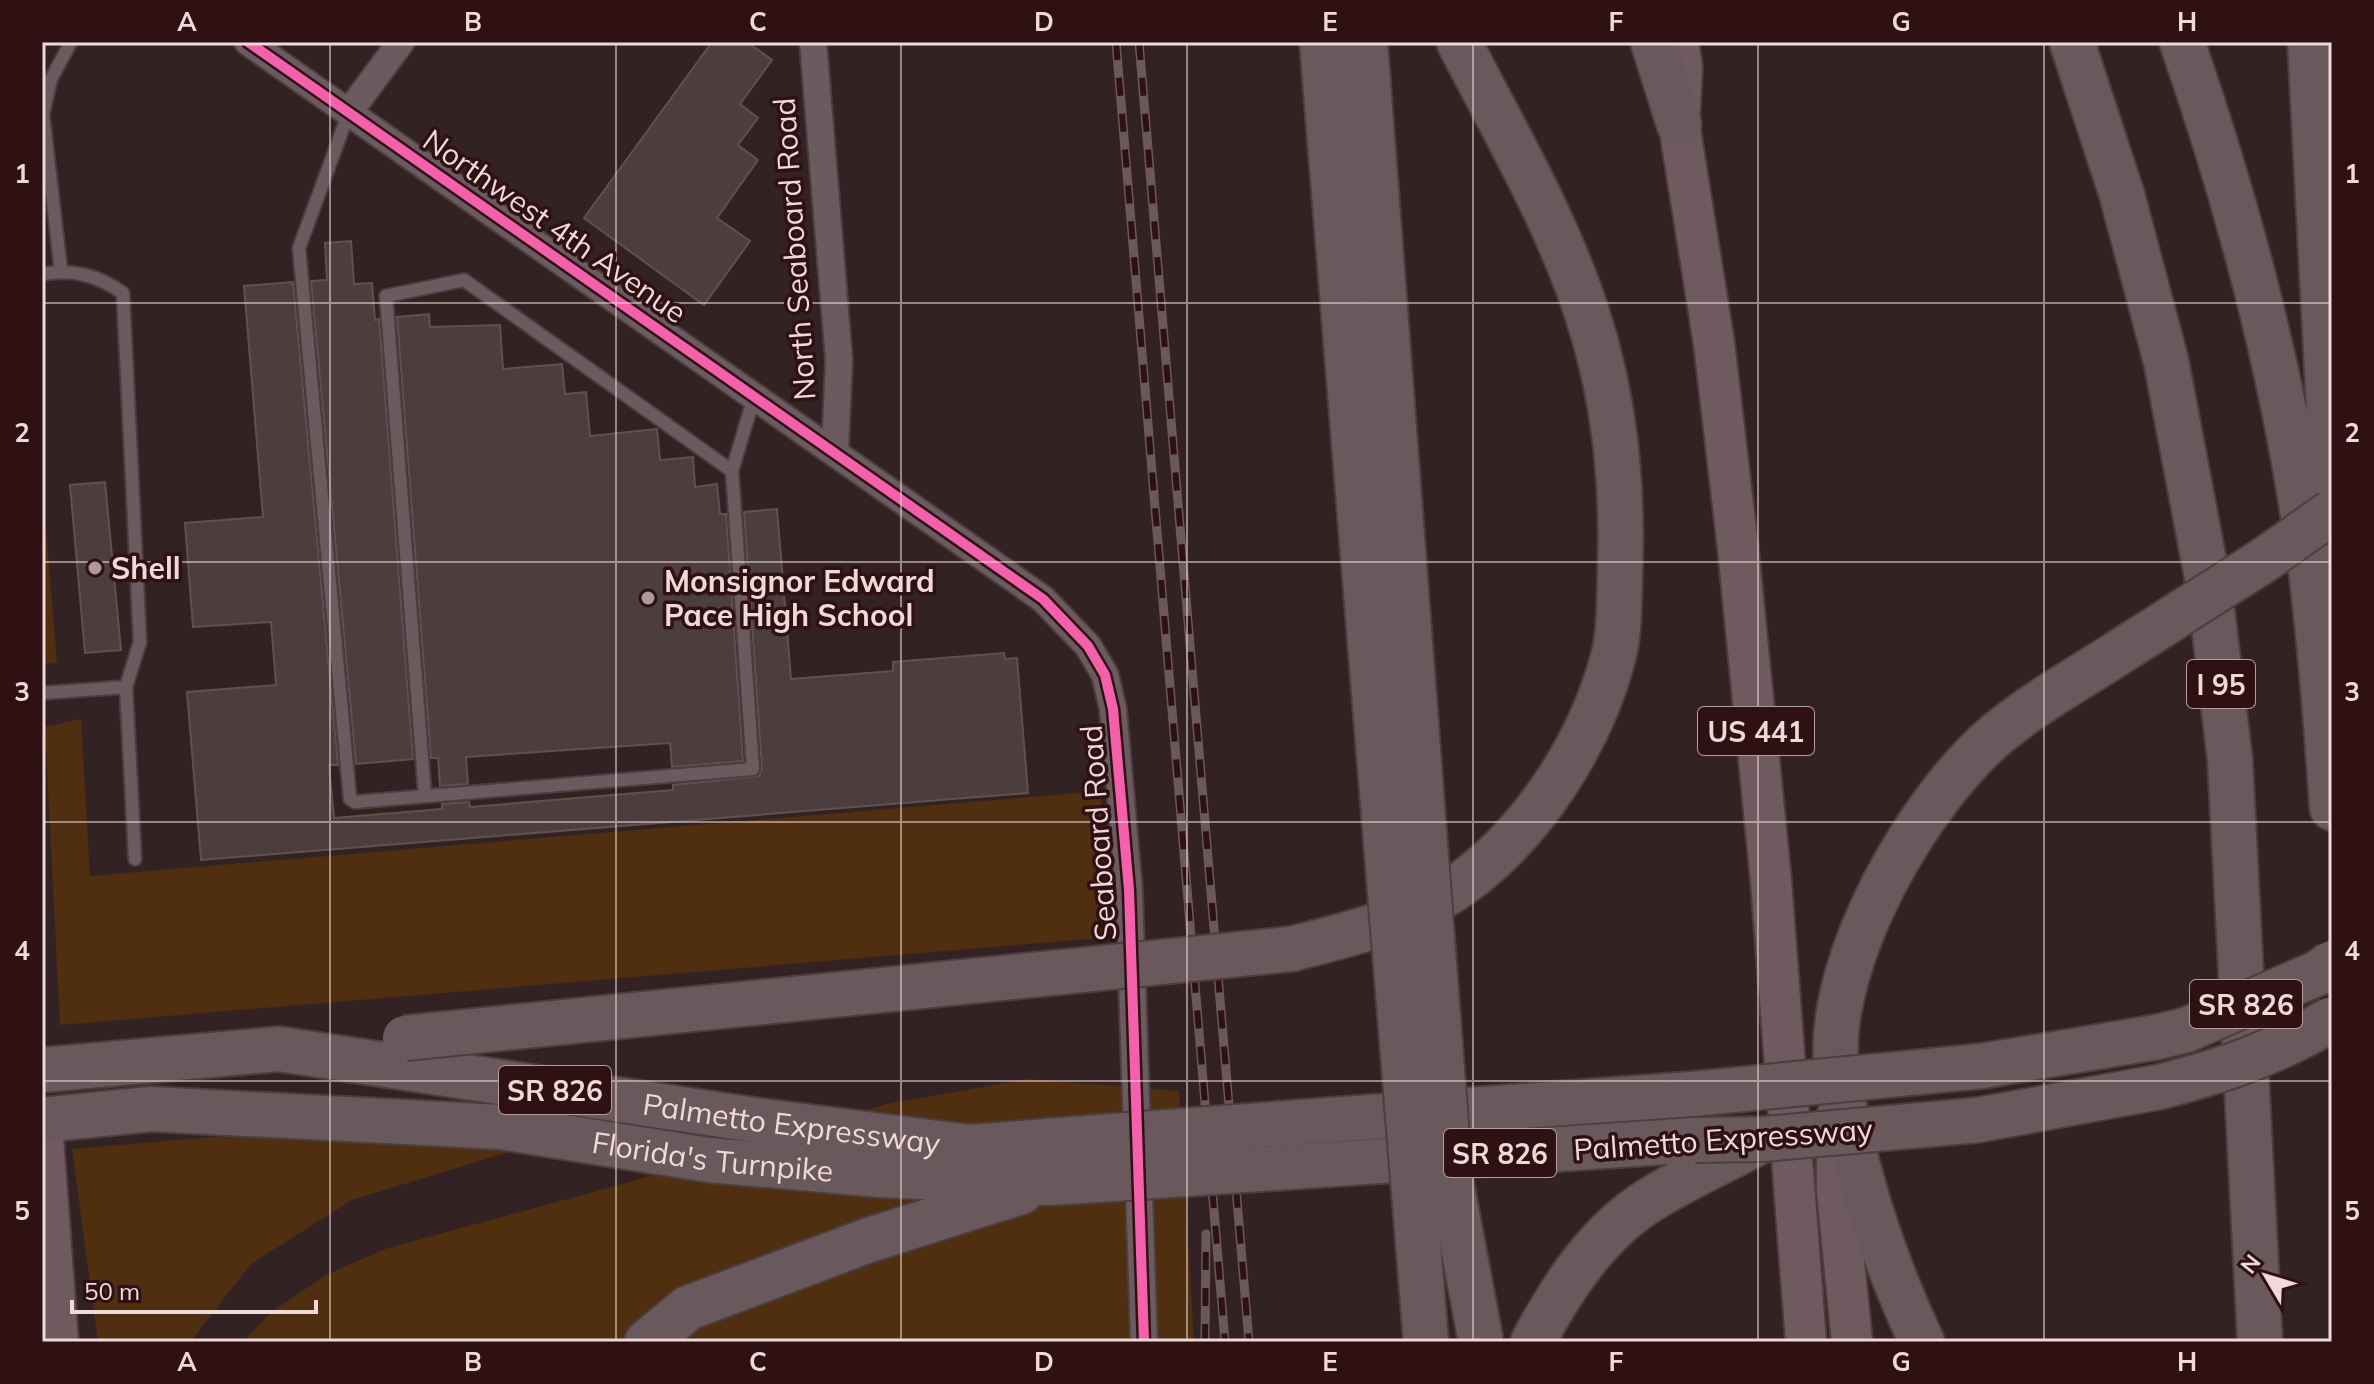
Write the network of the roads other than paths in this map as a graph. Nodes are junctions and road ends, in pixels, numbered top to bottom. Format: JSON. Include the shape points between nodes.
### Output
{"nodes":[{"id":1,"x":71,"y":42,"type":"edge"},
{"id":2,"x":248,"y":42,"type":"edge"},
{"id":3,"x":401,"y":42,"type":"edge"},
{"id":4,"x":813,"y":42,"type":"edge"},
{"id":5,"x":1322,"y":42,"type":"edge"},
{"id":6,"x":1365,"y":42,"type":"edge"},
{"id":7,"x":1459,"y":42,"type":"edge"},
{"id":8,"x":1653,"y":42,"type":"edge"},
{"id":9,"x":1678,"y":42,"type":"edge"},
{"id":10,"x":2072,"y":42,"type":"edge"},
{"id":11,"x":2182,"y":42,"type":"edge"},
{"id":12,"x":2310,"y":42,"type":"edge"},
{"id":13,"x":349,"y":112,"type":"junction"},
{"id":14,"x":1679,"y":124,"type":"junction"},
{"id":15,"x":61,"y":271,"type":"junction"},
{"id":16,"x":42,"y":274,"type":"edge"},
{"id":17,"x":755,"y":394,"type":"junction"},
{"id":18,"x":835,"y":451,"type":"junction"},
{"id":19,"x":732,"y":471,"type":"junction"},
{"id":20,"x":2332,"y":512,"type":"edge"},
{"id":21,"x":2313,"y":588,"type":"junction"},
{"id":22,"x":126,"y":687,"type":"junction"},
{"id":23,"x":42,"y":693,"type":"edge"},
{"id":24,"x":425,"y":796,"type":"junction"},
{"id":25,"x":2332,"y":808,"type":"edge"},
{"id":26,"x":135,"y":859,"type":"dead end"},
{"id":27,"x":2332,"y":963,"type":"edge"},
{"id":28,"x":2332,"y":1019,"type":"edge"},
{"id":29,"x":279,"y":1049,"type":"junction"},
{"id":30,"x":1836,"y":1065,"type":"junction"},
{"id":31,"x":42,"y":1070,"type":"edge"},
{"id":32,"x":42,"y":1122,"type":"edge"},
{"id":33,"x":1113,"y":1158,"type":"junction"},
{"id":34,"x":1696,"y":1158,"type":"junction"},
{"id":35,"x":1049,"y":1183,"type":"junction"},
{"id":36,"x":58,"y":1342,"type":"edge"},
{"id":37,"x":647,"y":1342,"type":"edge"},
{"id":38,"x":1144,"y":1342,"type":"edge"},
{"id":39,"x":1426,"y":1342,"type":"edge"},
{"id":40,"x":1481,"y":1342,"type":"edge"},
{"id":41,"x":1533,"y":1342,"type":"edge"},
{"id":42,"x":1806,"y":1342,"type":"edge"},
{"id":43,"x":1852,"y":1342,"type":"edge"},
{"id":44,"x":1922,"y":1342,"type":"edge"},
{"id":45,"x":2260,"y":1342,"type":"edge"}],
"edges":[{"from":1,"to":15,"type":"lane","via":[[51,79],[43,114]]},
{"from":2,"to":13,"type":"street","name":"Northwest 4th Avenue"},
{"from":3,"to":13,"type":"street"},
{"from":4,"to":18,"type":"street","name":"North Seaboard Road","via":[[839,360]]},
{"from":5,"to":39,"type":"highway","bridge":true},
{"from":6,"to":40,"type":"highway","bridge":true,"via":[[1450,1177]]},
{"from":7,"to":29,"type":"highway","bridge":true,"via":[[1563,247],[1605,373],[1622,511],[1614,655],[1575,753],[1493,857],[1459,886],[1402,917],[1291,949]]},
{"from":8,"to":14,"type":"highway"},
{"from":9,"to":14,"type":"main road","number":"US 441"},
{"from":10,"to":45,"type":"highway","number":"I 95","via":[[2122,195],[2162,346],[2210,593],[2230,760]]},
{"from":11,"to":21,"type":"highway","via":[[2225,175],[2268,346]]},
{"from":12,"to":21,"type":"highway","via":[[2330,449]]},
{"from":13,"to":17,"type":"street","name":"Northwest 4th Avenue"},
{"from":13,"to":24,"type":"lane","via":[[299,248],[348,794],[355,802]]},
{"from":14,"to":42,"type":"main road","number":"US 441","via":[[1714,343],[1738,548],[1771,881]]},
{"from":15,"to":16,"type":"lane"},
{"from":15,"to":22,"type":"lane","via":[[100,276],[123,293],[140,642]]},
{"from":17,"to":18,"type":"street","name":"Northwest 4th Avenue"},
{"from":17,"to":19,"type":"lane"},
{"from":18,"to":38,"type":"street","name":"Seaboard Road","via":[[1043,599],[1088,646],[1105,675],[1113,709],[1129,890]]},
{"from":19,"to":24,"type":"lane","via":[[753,769]]},
{"from":19,"to":24,"type":"lane","via":[[464,280],[386,296]]},
{"from":20,"to":30,"type":"highway","bridge":true,"via":[[1995,736],[1949,783],[1891,866],[1845,987],[1836,1025]]},
{"from":21,"to":25,"type":"highway"},
{"from":22,"to":23,"type":"lane"},
{"from":22,"to":26,"type":"lane"},
{"from":27,"to":33,"type":"highway","name":"Palmetto Expressway","number":"SR 826","bridge":true,"via":[[2186,1030],[1982,1066],[1692,1094],[1302,1122]]},
{"from":28,"to":34,"type":"highway","name":"Palmetto Expressway","number":"SR 826","bridge":true,"via":[[2281,1049],[2159,1087],[1978,1120],[1764,1139]]},
{"from":29,"to":31,"type":"highway","name":"Palmetto Expressway","number":"SR 826"},
{"from":29,"to":33,"type":"highway","name":"Palmetto Expressway","number":"SR 826","via":[[755,1120],[970,1147]]},
{"from":30,"to":43,"type":"main road","via":[[1837,1191]]},
{"from":30,"to":44,"type":"highway","via":[[1874,1224]]},
{"from":32,"to":35,"type":"highway","name":"Florida's Turnpike","via":[[151,1109],[500,1127],[709,1160]]},
{"from":32,"to":36,"type":"main road"},
{"from":33,"to":34,"type":"highway","name":"Palmetto Expressway","number":"SR 826","bridge":true,"via":[[1305,1166]]},
{"from":33,"to":35,"type":"highway","name":"Palmetto Expressway","number":"SR 826"},
{"from":34,"to":41,"type":"highway","via":[[1584,1260]]},
{"from":35,"to":37,"type":"highway","number":"SR 826","via":[[866,1241],[688,1308]]}]}
